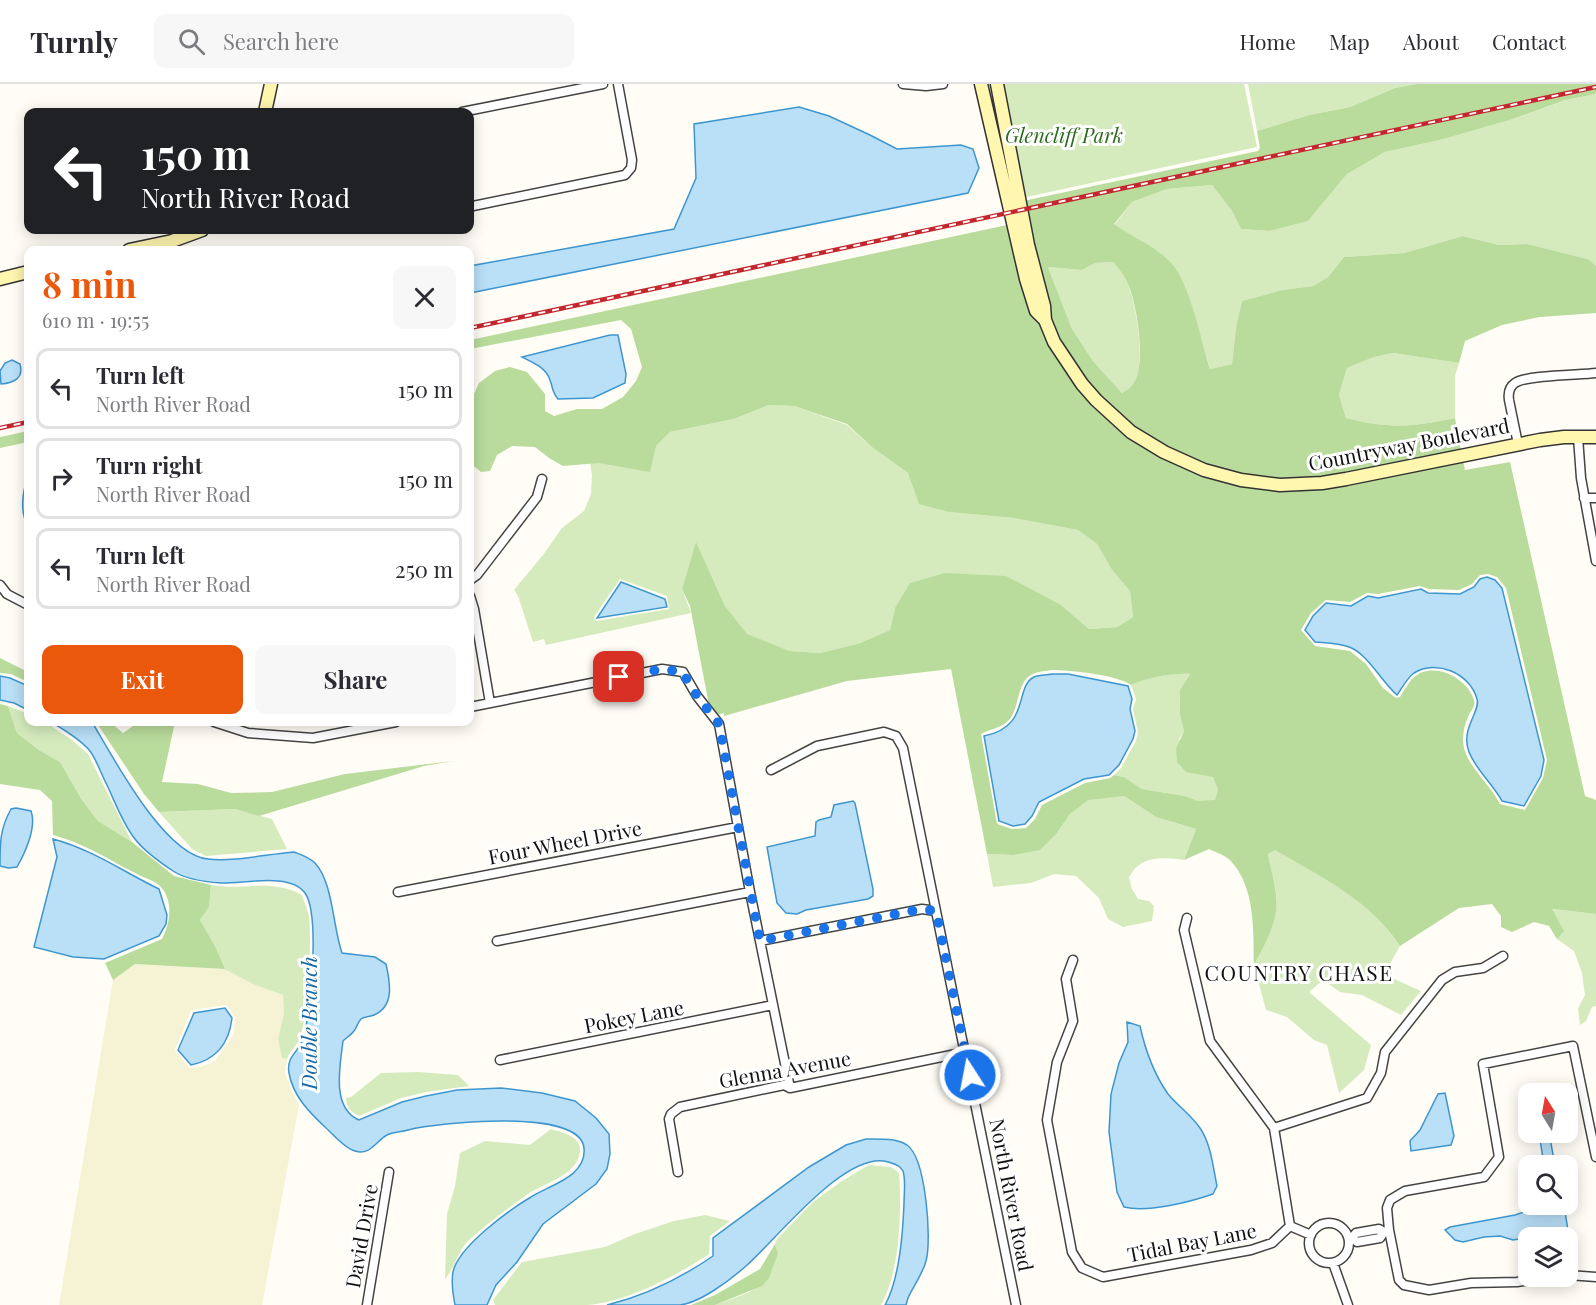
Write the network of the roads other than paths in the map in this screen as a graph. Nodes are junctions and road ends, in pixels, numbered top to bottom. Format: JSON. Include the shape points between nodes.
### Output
{"nodes":[{"id":1,"x":271,"y":84,"type":"edge"},
{"id":2,"x":603,"y":84,"type":"edge"},
{"id":3,"x":618,"y":84,"type":"edge"},
{"id":4,"x":903,"y":84,"type":"edge"},
{"id":5,"x":942,"y":84,"type":"edge"},
{"id":6,"x":981,"y":84,"type":"edge"},
{"id":7,"x":997,"y":84,"type":"edge"},
{"id":8,"x":267,"y":108,"type":"edge"},
{"id":9,"x":474,"y":110,"type":"edge"},
{"id":10,"x":474,"y":206,"type":"edge"},
{"id":11,"x":191,"y":234,"type":"edge"},
{"id":12,"x":148,"y":246,"type":"edge"},
{"id":13,"x":24,"y":273,"type":"edge"},
{"id":14,"x":0,"y":279,"type":"edge"},
{"id":15,"x":1045,"y":320,"type":"junction"},
{"id":16,"x":1596,"y":374,"type":"edge"},
{"id":17,"x":1578,"y":437,"type":"junction"},
{"id":18,"x":1596,"y":437,"type":"edge"},
{"id":19,"x":1518,"y":444,"type":"junction"},
{"id":20,"x":542,"y":479,"type":"dead end"},
{"id":21,"x":1584,"y":498,"type":"junction"},
{"id":22,"x":1596,"y":498,"type":"edge"},
{"id":23,"x":1596,"y":561,"type":"edge"},
{"id":24,"x":474,"y":577,"type":"edge"},
{"id":25,"x":0,"y":585,"type":"edge"},
{"id":26,"x":24,"y":603,"type":"edge"},
{"id":27,"x":474,"y":609,"type":"edge"},
{"id":28,"x":490,"y":703,"type":"junction"},
{"id":29,"x":474,"y":706,"type":"edge"},
{"id":30,"x":239,"y":726,"type":"edge"},
{"id":31,"x":375,"y":726,"type":"edge"},
{"id":32,"x":771,"y":770,"type":"dead end"},
{"id":33,"x":738,"y":826,"type":"junction"},
{"id":34,"x":398,"y":892,"type":"dead end"},
{"id":35,"x":750,"y":892,"type":"junction"},
{"id":36,"x":936,"y":911,"type":"junction"},
{"id":37,"x":1187,"y":918,"type":"dead end"},
{"id":38,"x":497,"y":941,"type":"dead end"},
{"id":39,"x":760,"y":941,"type":"junction"},
{"id":40,"x":1503,"y":956,"type":"dead end"},
{"id":41,"x":1073,"y":960,"type":"dead end"},
{"id":42,"x":773,"y":1005,"type":"junction"},
{"id":43,"x":966,"y":1052,"type":"junction"},
{"id":44,"x":500,"y":1060,"type":"dead end"},
{"id":45,"x":790,"y":1088,"type":"junction"},
{"id":46,"x":1274,"y":1128,"type":"junction"},
{"id":47,"x":1596,"y":1157,"type":"edge"},
{"id":48,"x":389,"y":1172,"type":"dead end"},
{"id":49,"x":678,"y":1172,"type":"dead end"},
{"id":50,"x":1290,"y":1226,"type":"junction"},
{"id":51,"x":1386,"y":1231,"type":"junction"},
{"id":52,"x":1311,"y":1235,"type":"junction"},
{"id":53,"x":1351,"y":1239,"type":"junction"},
{"id":54,"x":1333,"y":1263,"type":"junction"},
{"id":55,"x":1578,"y":1275,"type":"edge"},
{"id":56,"x":1596,"y":1276,"type":"edge"},
{"id":57,"x":1518,"y":1282,"type":"edge"},
{"id":58,"x":367,"y":1305,"type":"edge"},
{"id":59,"x":1016,"y":1305,"type":"edge"},
{"id":60,"x":1348,"y":1305,"type":"edge"}],
"edges":[{"from":1,"to":8,"type":"street"},
{"from":2,"to":9,"type":"street"},
{"from":3,"to":10,"type":"street","via":[[632,160],[625,175]]},
{"from":4,"to":5,"type":"street"},
{"from":6,"to":15,"type":"street","name":"Countryway Boulevard","via":[[1026,279],[1036,311]]},
{"from":7,"to":15,"type":"street","name":"Countryway Boulevard"},
{"from":11,"to":12,"type":"street"},
{"from":13,"to":14,"type":"street"},
{"from":15,"to":19,"type":"street","name":"Countryway Boulevard","via":[[1083,384],[1131,432],[1183,462],[1223,476],[1280,485],[1322,483]]},
{"from":16,"to":19,"type":"street","via":[[1526,378],[1515,383],[1508,393]]},
{"from":17,"to":18,"type":"street","name":"Countryway Boulevard"},
{"from":17,"to":19,"type":"street","name":"Countryway Boulevard"},
{"from":17,"to":21,"type":"street"},
{"from":20,"to":24,"type":"street","via":[[537,497]]},
{"from":21,"to":22,"type":"street"},
{"from":21,"to":23,"type":"street"},
{"from":25,"to":26,"type":"street","via":[[7,594]]},
{"from":27,"to":28,"type":"street"},
{"from":28,"to":29,"type":"street"},
{"from":28,"to":33,"type":"street","via":[[662,669],[682,672],[719,724]]},
{"from":30,"to":31,"type":"street","via":[[248,733],[313,738]]},
{"from":32,"to":36,"type":"street","name":"North River Road","via":[[827,743],[884,732],[896,736],[903,748]]},
{"from":33,"to":34,"type":"street","name":"Four Wheel Drive"},
{"from":33,"to":35,"type":"street"},
{"from":35,"to":38,"type":"street"},
{"from":35,"to":39,"type":"street"},
{"from":36,"to":39,"type":"street","via":[[922,909]]},
{"from":36,"to":43,"type":"street","name":"North River Road"},
{"from":37,"to":46,"type":"street","via":[[1184,930],[1210,1041]]},
{"from":39,"to":42,"type":"street"},
{"from":40,"to":46,"type":"street","via":[[1483,968],[1455,972],[1442,980],[1385,1052],[1381,1073],[1367,1098]]},
{"from":41,"to":50,"type":"street","name":"Tidal Bay Lane","via":[[1066,979],[1073,1021],[1057,1062],[1047,1120],[1072,1252],[1082,1268],[1103,1277],[1251,1250],[1272,1243]]},
{"from":42,"to":44,"type":"street","name":"Pokey Lane"},
{"from":42,"to":45,"type":"street"},
{"from":43,"to":45,"type":"street","name":"Glenna Avenue"},
{"from":43,"to":59,"type":"street","name":"North River Road"},
{"from":45,"to":49,"type":"street","name":"Glenna Avenue","via":[[784,1085],[676,1109],[669,1119]]},
{"from":46,"to":50,"type":"street"},
{"from":47,"to":51,"type":"street","via":[[1573,1047],[1484,1064],[1499,1157],[1484,1177],[1401,1193],[1390,1200]]},
{"from":48,"to":58,"type":"street","name":"David Drive"},
{"from":50,"to":52,"type":"street"},
{"from":51,"to":53,"type":"street","via":[[1356,1233]]},
{"from":51,"to":57,"type":"street","via":[[1404,1286],[1429,1290],[1471,1283]]},
{"from":52,"to":53,"type":"street","via":[[1318,1227],[1330,1223],[1342,1228]]},
{"from":52,"to":54,"type":"street","via":[[1309,1245],[1314,1257]]},
{"from":53,"to":54,"type":"street","via":[[1348,1252]]},
{"from":54,"to":60,"type":"street"},
{"from":55,"to":56,"type":"street"}]}
